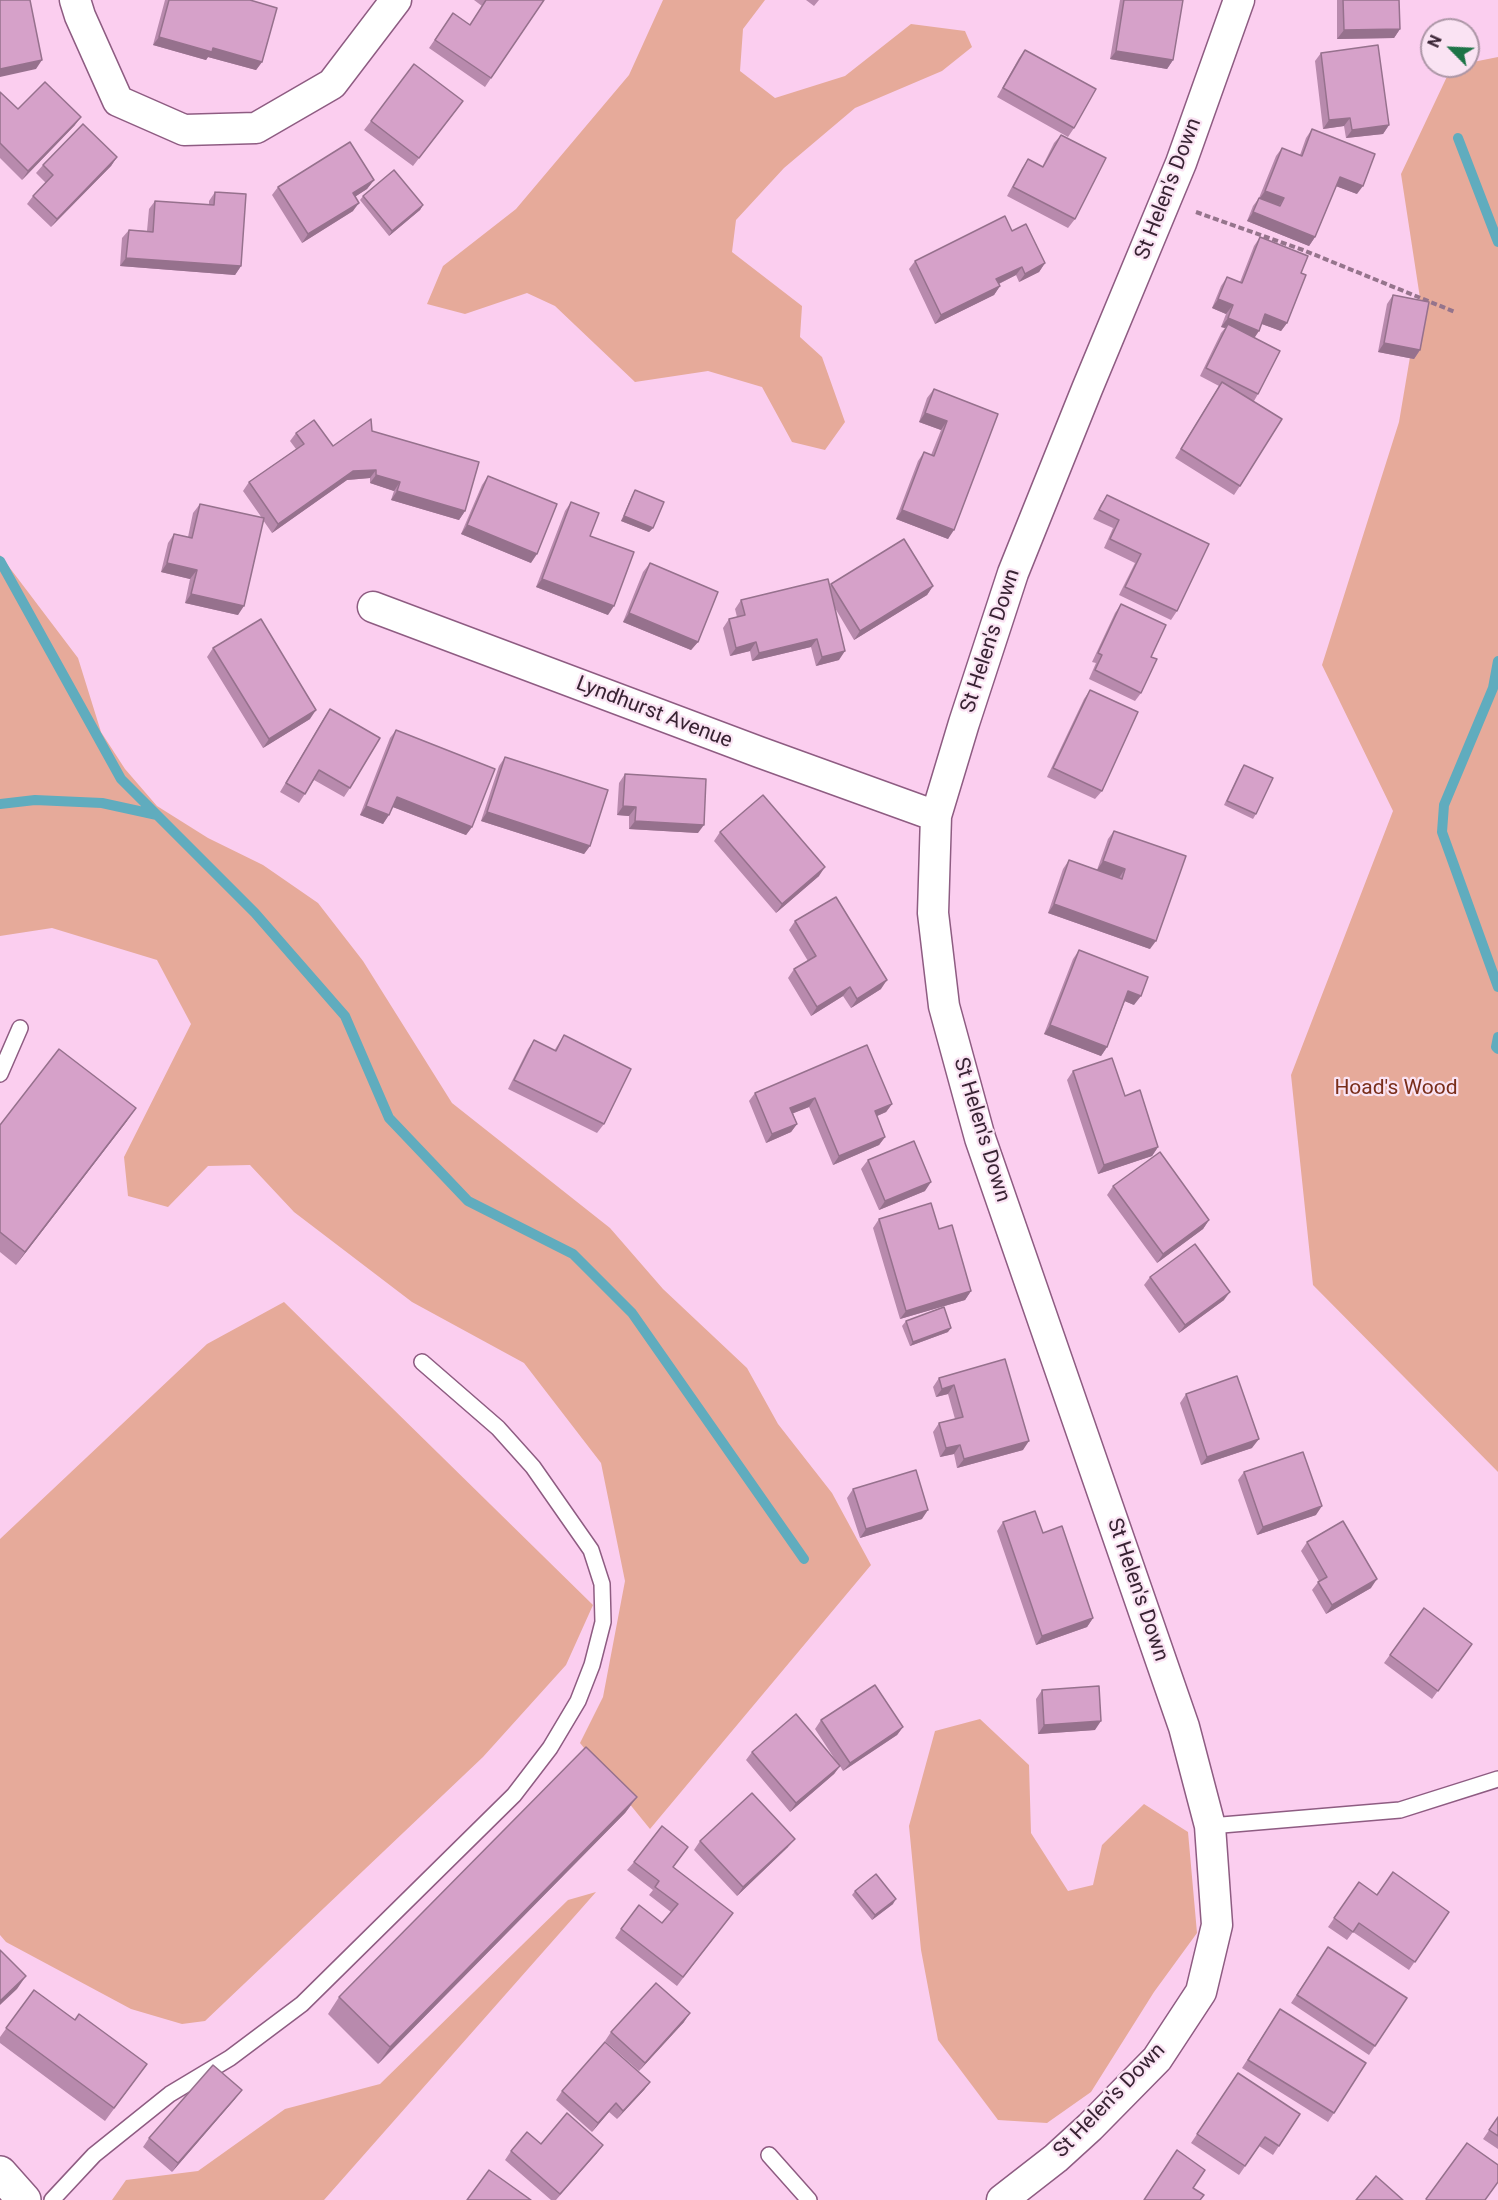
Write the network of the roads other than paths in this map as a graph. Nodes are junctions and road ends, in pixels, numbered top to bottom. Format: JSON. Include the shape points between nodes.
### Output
{"nodes":[{"id":1,"x":75,"y":0,"type":"edge"},
{"id":2,"x":396,"y":0,"type":"edge"},
{"id":3,"x":1239,"y":0,"type":"edge"},
{"id":4,"x":373,"y":607,"type":"dead end"},
{"id":5,"x":936,"y":816,"type":"junction"},
{"id":6,"x":20,"y":1028,"type":"dead end"},
{"id":7,"x":0,"y":1074,"type":"edge"},
{"id":8,"x":422,"y":1362,"type":"dead end"},
{"id":9,"x":1498,"y":1779,"type":"edge"},
{"id":10,"x":1210,"y":1826,"type":"junction"},
{"id":11,"x":769,"y":2155,"type":"dead end"},
{"id":12,"x":0,"y":2173,"type":"edge"},
{"id":13,"x":24,"y":2200,"type":"edge"},
{"id":14,"x":52,"y":2200,"type":"edge"},
{"id":15,"x":809,"y":2200,"type":"edge"},
{"id":16,"x":1002,"y":2200,"type":"edge"}],
"edges":[{"from":1,"to":2,"type":"street","via":[[118,101],[184,130],[256,128],[332,84]]},
{"from":3,"to":5,"type":"street","name":"St Helen's Down","via":[[1181,163],[1013,573]]},
{"from":4,"to":5,"type":"street","name":"Lyndhurst Avenue"},
{"from":5,"to":10,"type":"street","name":"St Helen's Down","via":[[933,913],[944,1006],[980,1138],[1184,1727]]},
{"from":6,"to":7,"type":"lane"},
{"from":8,"to":14,"type":"lane","via":[[505,1435],[533,1467],[591,1550],[602,1584],[603,1622],[578,1701],[550,1748],[514,1795],[302,2004],[230,2058],[170,2094],[94,2155]]},
{"from":9,"to":10,"type":"lane","via":[[1400,1810]]},
{"from":10,"to":16,"type":"street","name":"St Helen's Down","via":[[1217,1925],[1201,1992],[1157,2059],[1056,2158]]},
{"from":11,"to":15,"type":"lane"},
{"from":12,"to":13,"type":"street"}]}
